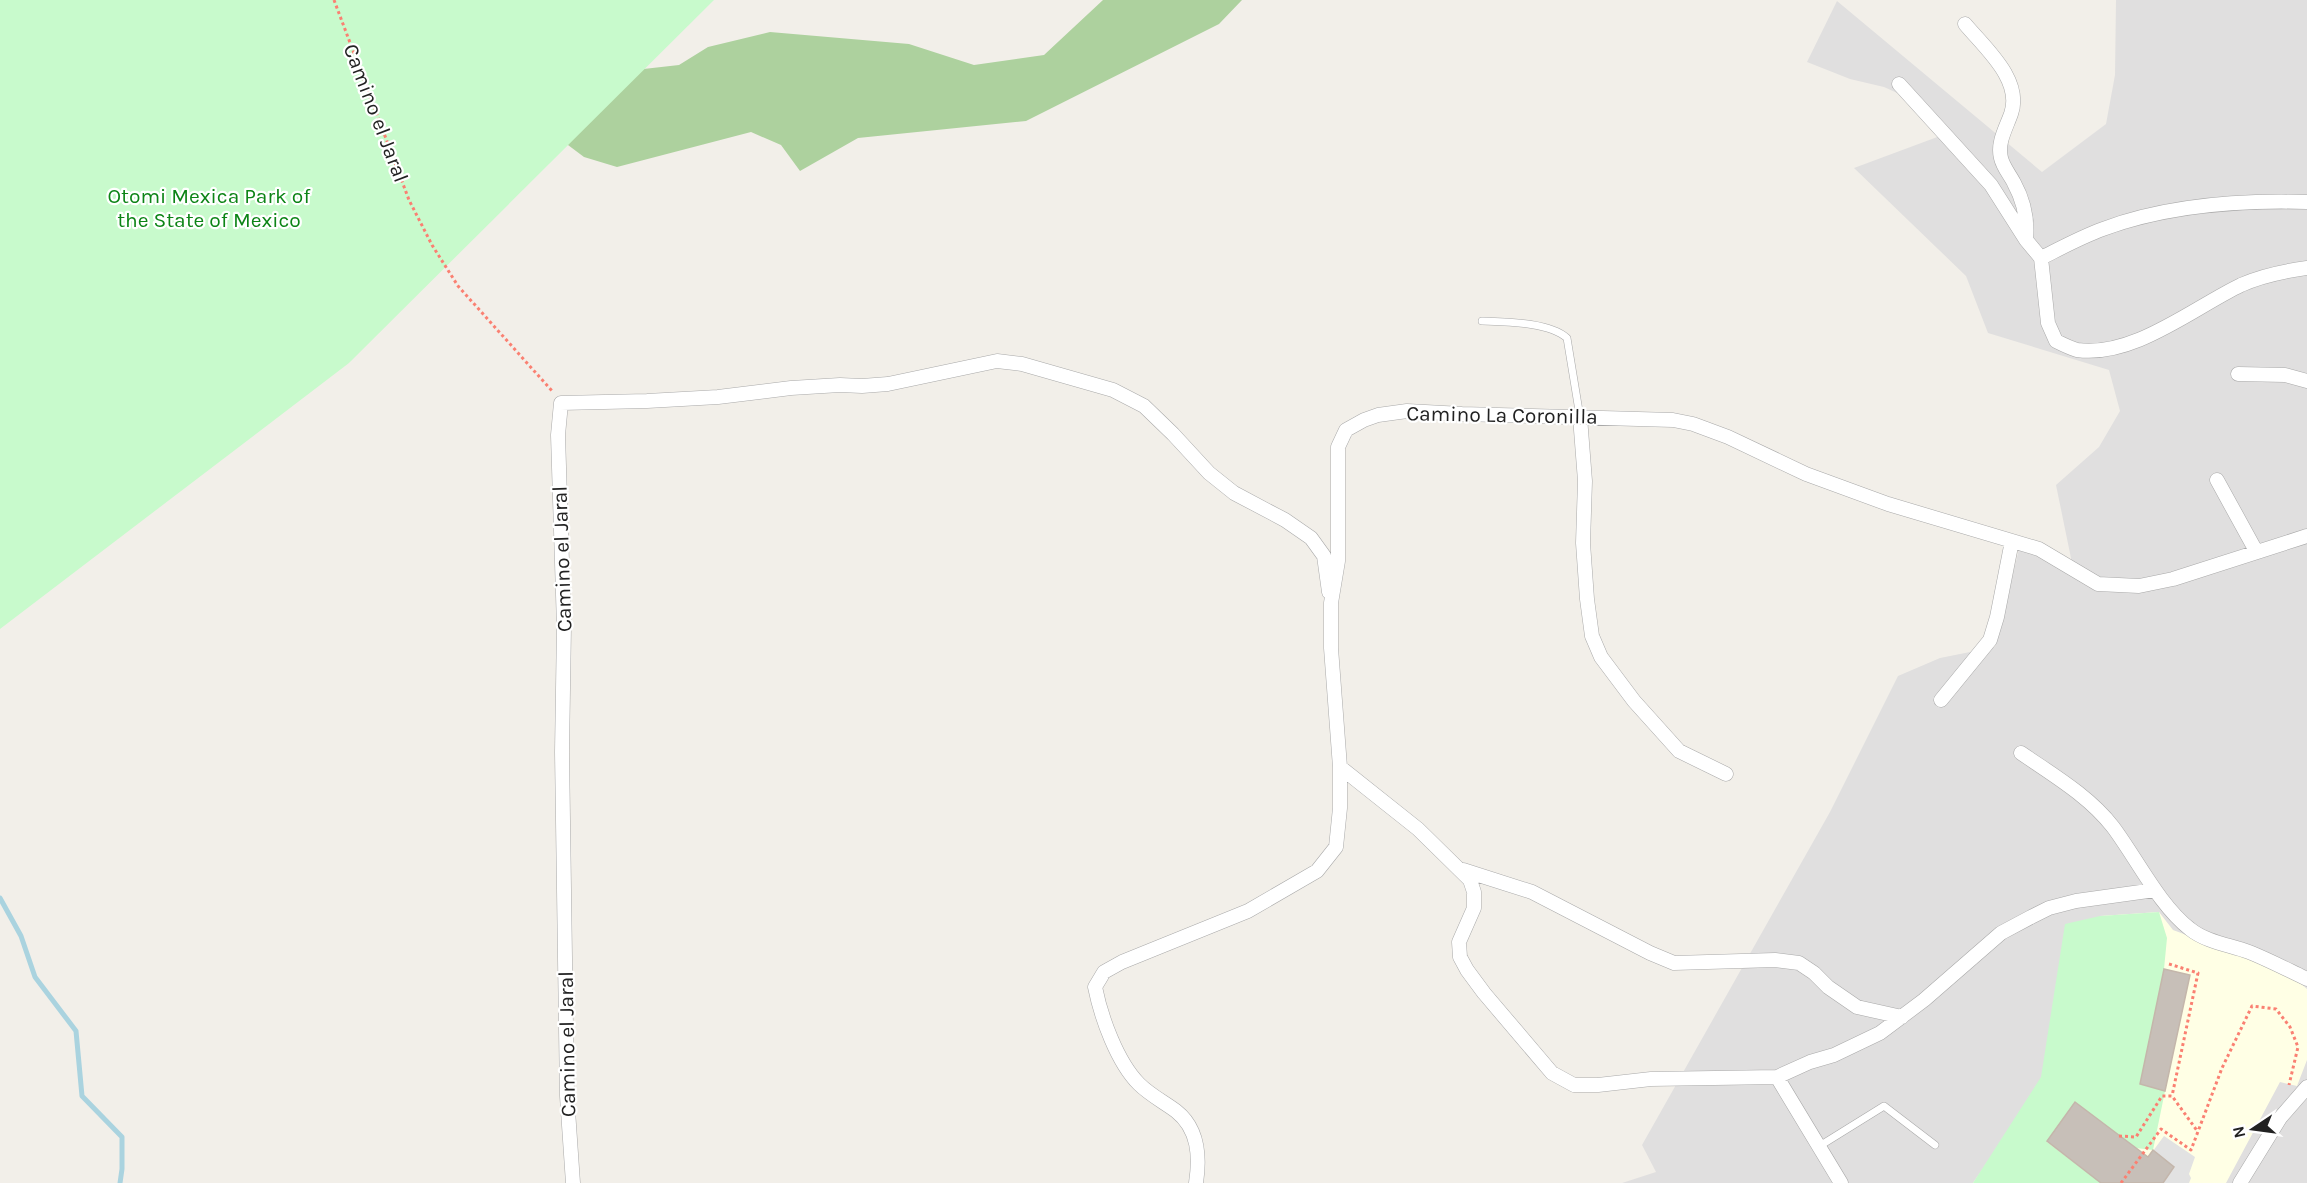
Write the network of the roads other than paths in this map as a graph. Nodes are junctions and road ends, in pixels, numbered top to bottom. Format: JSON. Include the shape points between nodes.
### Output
{"nodes":[{"id":1,"x":1965,"y":24,"type":"dead end"},
{"id":2,"x":1899,"y":84,"type":"dead end"},
{"id":3,"x":2307,"y":202,"type":"edge"},
{"id":4,"x":2026,"y":240,"type":"junction"},
{"id":5,"x":2041,"y":258,"type":"junction"},
{"id":6,"x":2307,"y":268,"type":"edge"},
{"id":7,"x":1482,"y":321,"type":"dead end"},
{"id":8,"x":2238,"y":374,"type":"dead end"},
{"id":9,"x":2307,"y":381,"type":"edge"},
{"id":10,"x":1580,"y":417,"type":"junction"},
{"id":11,"x":2217,"y":480,"type":"dead end"},
{"id":12,"x":2307,"y":536,"type":"edge"},
{"id":13,"x":2012,"y":541,"type":"junction"},
{"id":14,"x":2256,"y":551,"type":"junction"},
{"id":15,"x":1331,"y":603,"type":"junction"},
{"id":16,"x":1941,"y":700,"type":"dead end"},
{"id":17,"x":2021,"y":753,"type":"dead end"},
{"id":18,"x":1340,"y":767,"type":"junction"},
{"id":19,"x":1726,"y":774,"type":"dead end"},
{"id":20,"x":1461,"y":870,"type":"junction"},
{"id":21,"x":2155,"y":890,"type":"junction"},
{"id":22,"x":2307,"y":979,"type":"edge"},
{"id":23,"x":1902,"y":1017,"type":"junction"},
{"id":24,"x":1777,"y":1077,"type":"junction"},
{"id":25,"x":2307,"y":1087,"type":"edge"},
{"id":26,"x":1935,"y":1145,"type":"dead end"},
{"id":27,"x":1818,"y":1147,"type":"junction"},
{"id":28,"x":573,"y":1183,"type":"edge"},
{"id":29,"x":1196,"y":1183,"type":"edge"},
{"id":30,"x":1841,"y":1183,"type":"edge"},
{"id":31,"x":2240,"y":1183,"type":"edge"}],
"edges":[{"from":1,"to":4,"type":"street","via":[[2009,79],[2013,92],[2012,111],[2000,147],[2001,158],[2025,208]]},
{"from":2,"to":4,"type":"street","via":[[1991,185]]},
{"from":3,"to":5,"type":"street","via":[[2202,206],[2131,220]]},
{"from":4,"to":5,"type":"street"},
{"from":5,"to":6,"type":"street","via":[[2048,323],[2056,341],[2076,350],[2127,345],[2243,284]]},
{"from":7,"to":10,"type":"lane","via":[[1535,326],[1567,338]]},
{"from":8,"to":9,"type":"street","via":[[2285,375]]},
{"from":10,"to":13,"type":"street","name":"Camino La Coronilla","via":[[1693,424],[1806,474]]},
{"from":10,"to":15,"type":"street","name":"Camino La Coronilla","via":[[1407,411],[1371,418],[1346,430],[1338,447],[1338,561]]},
{"from":10,"to":19,"type":"street","via":[[1585,481],[1583,543],[1592,636],[1601,657],[1634,701],[1680,751]]},
{"from":11,"to":14,"type":"street"},
{"from":12,"to":14,"type":"street","name":"Camino La Coronilla"},
{"from":13,"to":14,"type":"street","name":"Camino La Coronilla","via":[[2039,549],[2098,584],[2139,586],[2220,565]]},
{"from":13,"to":16,"type":"street","via":[[1990,640]]},
{"from":15,"to":18,"type":"street","name":"Camino La Coronilla"},
{"from":15,"to":28,"type":"street","name":"Camino el Jaral","via":[[1324,556],[1311,538],[1234,493],[1144,406],[1113,390],[1022,364],[996,362],[888,384],[816,386],[718,397],[561,403],[558,435],[564,626],[567,1096]]},
{"from":17,"to":21,"type":"street","via":[[2081,796],[2111,825]]},
{"from":18,"to":20,"type":"street","via":[[1418,829]]},
{"from":18,"to":29,"type":"street","name":"Camino La Coronilla","via":[[1336,847],[1317,872],[1248,911],[1122,962],[1104,972],[1095,987],[1105,1024],[1128,1070],[1138,1083],[1190,1125],[1199,1162]]},
{"from":20,"to":23,"type":"street","via":[[1532,892],[1674,963],[1799,963],[1857,1007]]},
{"from":20,"to":24,"type":"street","via":[[1470,880],[1474,908],[1459,942],[1460,957],[1484,993],[1552,1073],[1574,1085],[1650,1079]]},
{"from":21,"to":22,"type":"street","via":[[2198,935],[2250,952]]},
{"from":21,"to":23,"type":"street","via":[[2076,901],[2031,916],[2001,933]]},
{"from":23,"to":24,"type":"street","via":[[1880,1033]]},
{"from":24,"to":27,"type":"street"},
{"from":25,"to":31,"type":"street","via":[[2280,1118]]},
{"from":26,"to":27,"type":"lane","via":[[1884,1106]]},
{"from":27,"to":30,"type":"street"}]}
